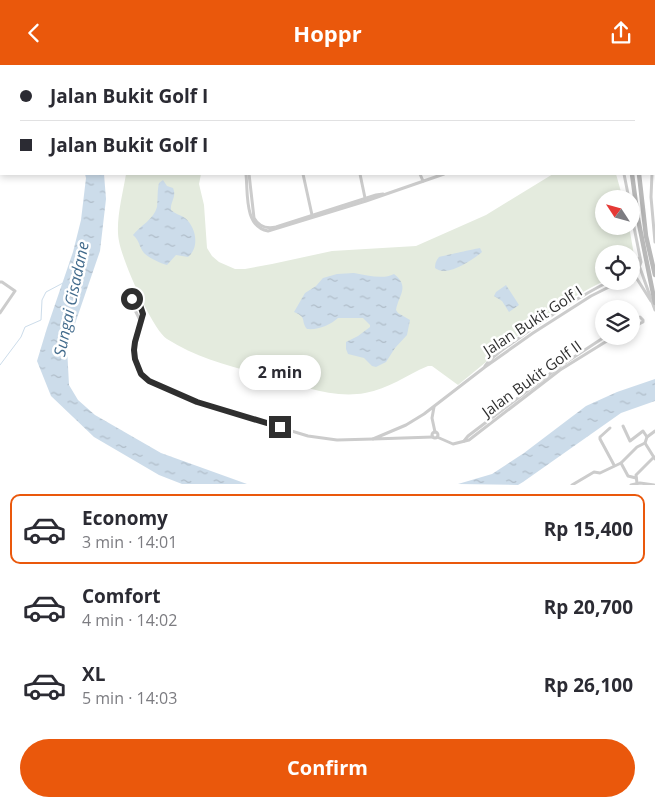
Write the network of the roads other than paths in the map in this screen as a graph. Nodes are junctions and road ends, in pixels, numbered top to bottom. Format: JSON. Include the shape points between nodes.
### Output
{"nodes":[{"id":1,"x":248,"y":175,"type":"edge"},
{"id":2,"x":248,"y":175,"type":"edge"},
{"id":3,"x":303,"y":175,"type":"edge"},
{"id":4,"x":360,"y":175,"type":"edge"},
{"id":5,"x":420,"y":175,"type":"edge"},
{"id":6,"x":441,"y":175,"type":"edge"},
{"id":7,"x":624,"y":175,"type":"edge"},
{"id":8,"x":632,"y":175,"type":"edge"},
{"id":9,"x":639,"y":175,"type":"edge"},
{"id":10,"x":652,"y":175,"type":"edge"},
{"id":11,"x":422,"y":181,"type":"junction"},
{"id":12,"x":627,"y":190,"type":"edge"},
{"id":13,"x":383,"y":194,"type":"junction"},
{"id":14,"x":365,"y":198,"type":"junction"},
{"id":15,"x":312,"y":215,"type":"junction"},
{"id":16,"x":654,"y":233,"type":"edge"},
{"id":17,"x":655,"y":242,"type":"edge"},
{"id":18,"x":640,"y":259,"type":"edge"},
{"id":19,"x":640,"y":268,"type":"joint"},
{"id":20,"x":655,"y":275,"type":"edge"},
{"id":21,"x":0,"y":282,"type":"edge"},
{"id":22,"x":640,"y":284,"type":"edge"},
{"id":23,"x":595,"y":288,"type":"edge"},
{"id":24,"x":603,"y":290,"type":"edge"},
{"id":25,"x":139,"y":303,"type":"junction"},
{"id":26,"x":654,"y":303,"type":"edge"},
{"id":27,"x":134,"y":308,"type":"junction"},
{"id":28,"x":655,"y":310,"type":"edge"},
{"id":29,"x":0,"y":313,"type":"edge"},
{"id":30,"x":140,"y":320,"type":"junction"},
{"id":31,"x":595,"y":343,"type":"edge"},
{"id":32,"x":600,"y":345,"type":"edge"},
{"id":33,"x":485,"y":367,"type":"junction"},
{"id":34,"x":435,"y":407,"type":"junction"},
{"id":35,"x":424,"y":414,"type":"junction"},
{"id":36,"x":432,"y":418,"type":"junction"},
{"id":37,"x":623,"y":426,"type":"dead end"},
{"id":38,"x":610,"y":428,"type":"dead end"},
{"id":39,"x":655,"y":431,"type":"edge"},
{"id":40,"x":391,"y":432,"type":"junction"},
{"id":41,"x":435,"y":437,"type":"junction"},
{"id":42,"x":647,"y":437,"type":"junction"},
{"id":43,"x":373,"y":439,"type":"junction"},
{"id":44,"x":394,"y":439,"type":"junction"},
{"id":45,"x":464,"y":441,"type":"junction"},
{"id":46,"x":645,"y":443,"type":"junction"},
{"id":47,"x":654,"y":458,"type":"edge"},
{"id":48,"x":621,"y":463,"type":"junction"},
{"id":49,"x":614,"y":465,"type":"junction"},
{"id":50,"x":636,"y":478,"type":"junction"},
{"id":51,"x":637,"y":483,"type":"edge"},
{"id":52,"x":572,"y":485,"type":"edge"},
{"id":53,"x":631,"y":485,"type":"edge"},
{"id":54,"x":654,"y":485,"type":"edge"}],
"edges":[{"from":1,"to":13,"type":"street","via":[[251,220],[258,228],[268,231]]},
{"from":2,"to":15,"type":"street","via":[[253,215],[260,226],[273,228]]},
{"from":3,"to":15,"type":"street"},
{"from":4,"to":14,"type":"street"},
{"from":5,"to":11,"type":"street"},
{"from":6,"to":11,"type":"street"},
{"from":7,"to":12,"type":"street"},
{"from":8,"to":26,"type":"main road"},
{"from":9,"to":20,"type":"main road","via":[[646,235]]},
{"from":10,"to":16,"type":"street"},
{"from":11,"to":13,"type":"street"},
{"from":13,"to":14,"type":"street"},
{"from":14,"to":15,"type":"street"},
{"from":16,"to":17,"type":"street"},
{"from":18,"to":19,"type":"street"},
{"from":19,"to":26,"type":"street"},
{"from":21,"to":29,"type":"street","via":[[14,290]]},
{"from":22,"to":26,"type":"street"},
{"from":23,"to":33,"type":"street","name":"Jalan Bukit Golf I","via":[[502,350]]},
{"from":24,"to":33,"type":"street","name":"Jalan Bukit Golf I","via":[[558,316]]},
{"from":25,"to":27,"type":"street"},
{"from":25,"to":27,"type":"street","via":[[138,299],[132,299],[130,305]]},
{"from":25,"to":30,"type":"street","name":"Jalan Bukit Golf I","via":[[143,314]]},
{"from":26,"to":28,"type":"street"},
{"from":27,"to":30,"type":"street"},
{"from":30,"to":43,"type":"street","name":"Jalan Bukit Golf I","via":[[135,359],[141,374],[149,381],[197,402],[308,436],[336,440]]},
{"from":31,"to":45,"type":"street","name":"Jalan Bukit Golf II","via":[[558,367]]},
{"from":32,"to":45,"type":"street","name":"Jalan Bukit Golf II","via":[[560,370]]},
{"from":33,"to":34,"type":"street","name":"Jalan Bukit Golf I"},
{"from":34,"to":35,"type":"street","name":"Jalan Bukit Golf I"},
{"from":34,"to":36,"type":"street"},
{"from":35,"to":36,"type":"street"},
{"from":35,"to":40,"type":"street","name":"Jalan Bukit Golf I"},
{"from":36,"to":41,"type":"street","via":[[435,432],[432,435]]},
{"from":37,"to":42,"type":"street","via":[[630,441],[644,431]]},
{"from":38,"to":49,"type":"street","via":[[600,439]]},
{"from":39,"to":42,"type":"street"},
{"from":40,"to":43,"type":"street","name":"Jalan Bukit Golf I"},
{"from":40,"to":44,"type":"street"},
{"from":41,"to":44,"type":"street","name":"Jalan Bukit Golf I"},
{"from":41,"to":45,"type":"street","via":[[453,444]]},
{"from":42,"to":46,"type":"street"},
{"from":43,"to":44,"type":"street","name":"Jalan Bukit Golf I"},
{"from":46,"to":47,"type":"street"},
{"from":46,"to":48,"type":"street"},
{"from":47,"to":50,"type":"street","via":[[636,474]]},
{"from":48,"to":49,"type":"street"},
{"from":48,"to":50,"type":"street","via":[[628,476]]},
{"from":49,"to":52,"type":"street"},
{"from":50,"to":51,"type":"street"},
{"from":51,"to":53,"type":"street"},
{"from":51,"to":54,"type":"street"}]}
